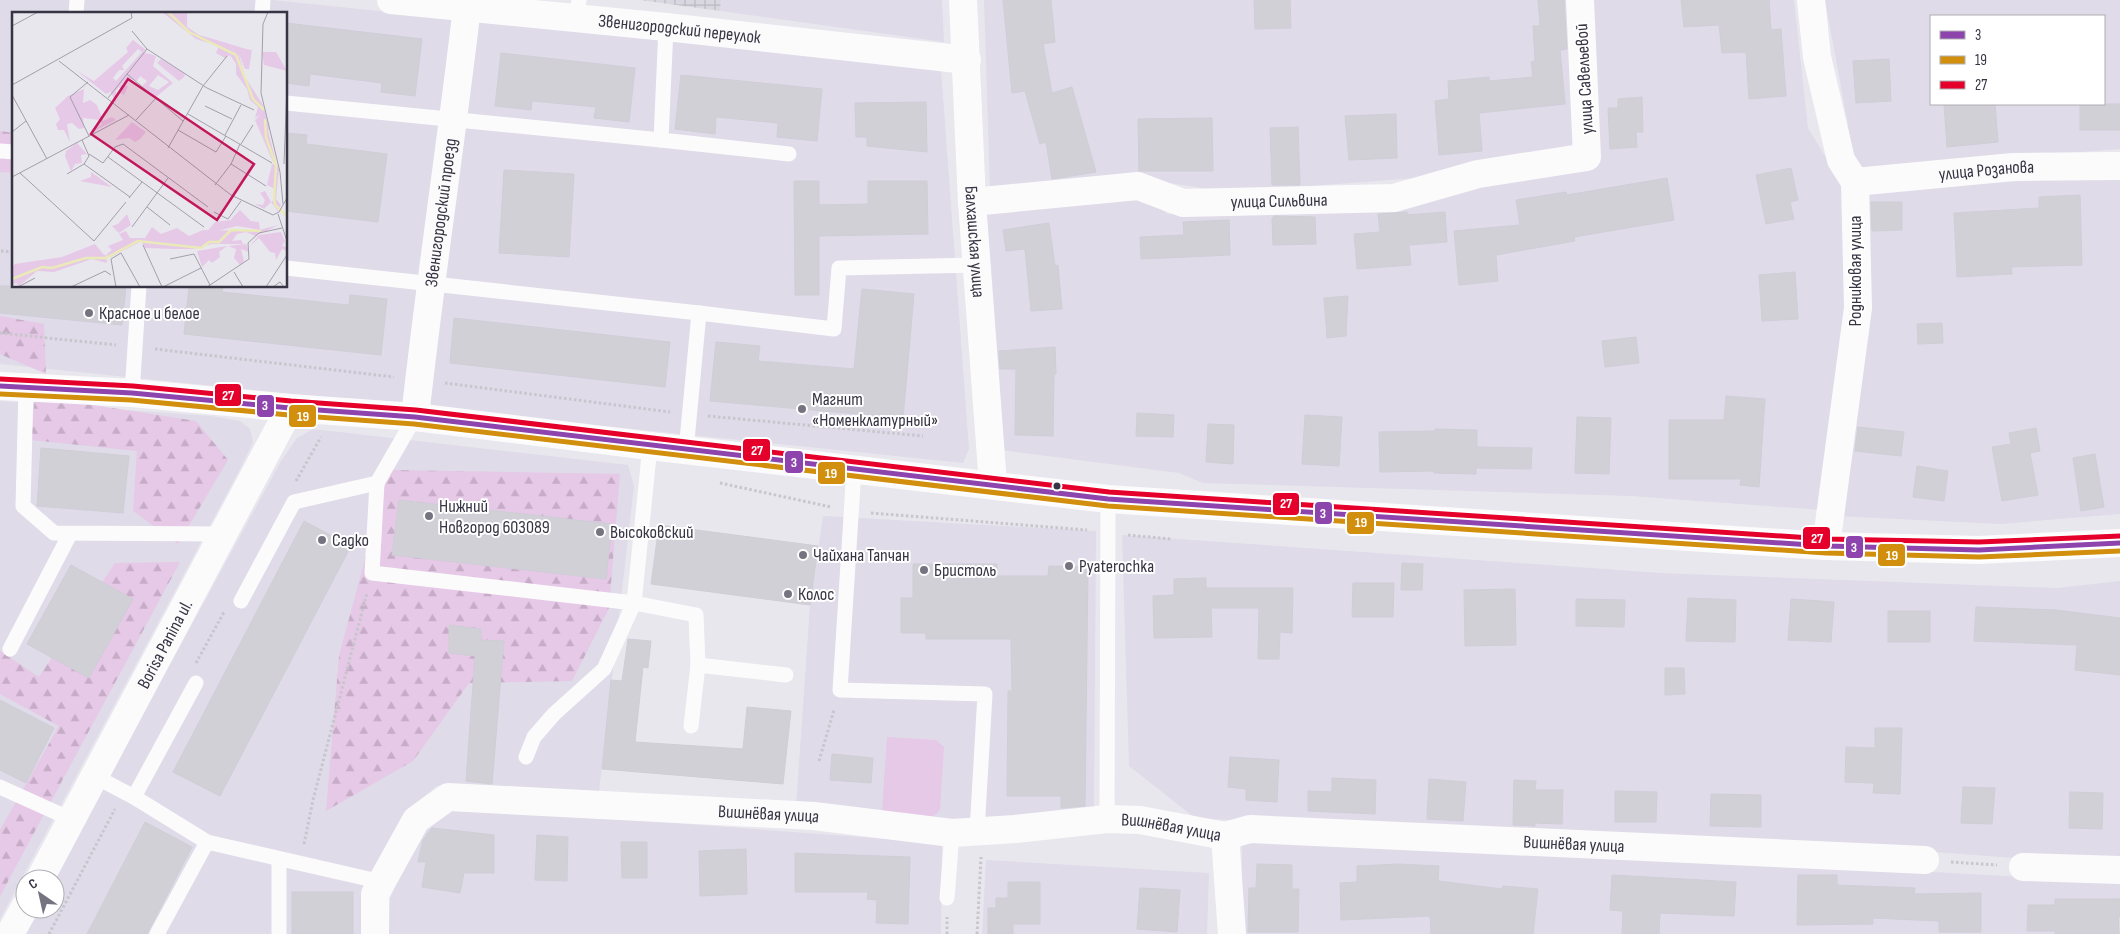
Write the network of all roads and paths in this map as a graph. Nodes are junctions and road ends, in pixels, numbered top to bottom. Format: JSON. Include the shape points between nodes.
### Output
{"nodes":[{"id":1,"x":391,"y":0,"type":"edge"},
{"id":2,"x":962,"y":0,"type":"edge"},
{"id":3,"x":1580,"y":0,"type":"edge"},
{"id":4,"x":1811,"y":0,"type":"edge"},
{"id":5,"x":467,"y":7,"type":"junction"},
{"id":6,"x":577,"y":9,"type":"edge"},
{"id":7,"x":666,"y":27,"type":"junction"},
{"id":8,"x":966,"y":60,"type":"junction"},
{"id":9,"x":288,"y":103,"type":"edge"},
{"id":10,"x":454,"y":120,"type":"junction"},
{"id":11,"x":661,"y":140,"type":"junction"},
{"id":12,"x":789,"y":154,"type":"dead end"},
{"id":13,"x":1587,"y":157,"type":"joint"},
{"id":14,"x":2120,"y":166,"type":"edge"},
{"id":15,"x":1854,"y":182,"type":"junction"},
{"id":16,"x":972,"y":202,"type":"junction"},
{"id":17,"x":977,"y":265,"type":"junction"},
{"id":18,"x":288,"y":268,"type":"edge"},
{"id":19,"x":430,"y":283,"type":"junction"},
{"id":20,"x":139,"y":288,"type":"edge"},
{"id":21,"x":699,"y":313,"type":"junction"},
{"id":22,"x":0,"y":333,"type":"edge"},
{"id":23,"x":134,"y":347,"type":"junction"},
{"id":24,"x":419,"y":380,"type":"junction"},
{"id":25,"x":13,"y":386,"type":"edge"},
{"id":26,"x":132,"y":394,"type":"junction"},
{"id":27,"x":290,"y":408,"type":"junction"},
{"id":28,"x":689,"y":414,"type":"junction"},
{"id":29,"x":415,"y":417,"type":"junction"},
{"id":30,"x":326,"y":430,"type":"dead end"},
{"id":31,"x":923,"y":436,"type":"dead end"},
{"id":32,"x":650,"y":446,"type":"junction"},
{"id":33,"x":686,"y":451,"type":"junction"},
{"id":34,"x":854,"y":469,"type":"junction"},
{"id":35,"x":299,"y":476,"type":"dead end"},
{"id":36,"x":716,"y":482,"type":"dead end"},
{"id":37,"x":376,"y":483,"type":"junction"},
{"id":38,"x":993,"y":484,"type":"junction"},
{"id":39,"x":1108,"y":499,"type":"junction"},
{"id":40,"x":851,"y":512,"type":"junction"},
{"id":41,"x":1108,"y":533,"type":"junction"},
{"id":42,"x":70,"y":534,"type":"junction"},
{"id":43,"x":224,"y":534,"type":"junction"},
{"id":44,"x":1171,"y":539,"type":"dead end"},
{"id":45,"x":2120,"y":543,"type":"edge"},
{"id":46,"x":1826,"y":546,"type":"junction"},
{"id":47,"x":372,"y":573,"type":"junction"},
{"id":48,"x":241,"y":601,"type":"dead end"},
{"id":49,"x":634,"y":603,"type":"junction"},
{"id":50,"x":10,"y":649,"type":"dead end"},
{"id":51,"x":698,"y":664,"type":"junction"},
{"id":52,"x":786,"y":675,"type":"dead end"},
{"id":53,"x":196,"y":683,"type":"dead end"},
{"id":54,"x":831,"y":719,"type":"dead end"},
{"id":55,"x":692,"y":726,"type":"dead end"},
{"id":56,"x":526,"y":757,"type":"dead end"},
{"id":57,"x":819,"y":761,"type":"dead end"},
{"id":58,"x":96,"y":777,"type":"junction"},
{"id":59,"x":0,"y":787,"type":"edge"},
{"id":60,"x":134,"y":796,"type":"junction"},
{"id":61,"x":1107,"y":819,"type":"junction"},
{"id":62,"x":73,"y":820,"type":"junction"},
{"id":63,"x":971,"y":832,"type":"junction"},
{"id":64,"x":1225,"y":836,"type":"junction"},
{"id":65,"x":207,"y":842,"type":"junction"},
{"id":66,"x":279,"y":859,"type":"junction"},
{"id":67,"x":1925,"y":860,"type":"joint"},
{"id":68,"x":300,"y":864,"type":"junction"},
{"id":69,"x":2023,"y":867,"type":"joint"},
{"id":70,"x":46,"y":869,"type":"edge"},
{"id":71,"x":2120,"y":870,"type":"edge"},
{"id":72,"x":382,"y":882,"type":"junction"},
{"id":73,"x":947,"y":898,"type":"dead end"},
{"id":74,"x":18,"y":919,"type":"edge"},
{"id":75,"x":10,"y":934,"type":"edge"},
{"id":76,"x":157,"y":934,"type":"edge"},
{"id":77,"x":279,"y":934,"type":"edge"},
{"id":78,"x":375,"y":934,"type":"edge"},
{"id":79,"x":977,"y":934,"type":"edge"},
{"id":80,"x":1232,"y":934,"type":"edge"}],
"edges":[{"from":1,"to":5,"type":"street","name":"Звенигородский переулок"},
{"from":2,"to":8,"type":"street","name":"Балхашская улица"},
{"from":3,"to":13,"type":"street","name":"улица Савельевой"},
{"from":4,"to":15,"type":"street","name":"Родниковая улица","via":[[1817,57],[1841,160]]},
{"from":5,"to":6,"type":"street","name":"Звенигородский переулок"},
{"from":5,"to":10,"type":"street","name":"Звенигородский проезд"},
{"from":6,"to":7,"type":"street","name":"Звенигородский переулок"},
{"from":7,"to":8,"type":"street","name":"Звенигородский переулок"},
{"from":7,"to":11,"type":"lane"},
{"from":8,"to":16,"type":"street","name":"Балхашская улица"},
{"from":9,"to":10,"type":"lane"},
{"from":10,"to":11,"type":"lane"},
{"from":10,"to":19,"type":"street","name":"Звенигородский проезд"},
{"from":11,"to":12,"type":"lane"},
{"from":13,"to":16,"type":"street","name":"улица Сильвина","via":[[1478,174],[1394,198],[1183,203],[1138,186]]},
{"from":14,"to":15,"type":"street","name":"улица Розанова","via":[[2013,167]]},
{"from":15,"to":46,"type":"street","name":"Родниковая улица","via":[[1858,308]]},
{"from":16,"to":17,"type":"street","name":"Балхашская улица"},
{"from":17,"to":21,"type":"lane","via":[[839,268],[834,328]]},
{"from":17,"to":38,"type":"street","name":"Балхашская улица"},
{"from":18,"to":19,"type":"lane"},
{"from":19,"to":21,"type":"lane"},
{"from":19,"to":24,"type":"street","name":"Звенигородский проезд"},
{"from":20,"to":23,"type":"lane"},
{"from":21,"to":28,"type":"lane"},
{"from":22,"to":23,"type":"path"},
{"from":23,"to":24,"type":"path"},
{"from":23,"to":26,"type":"lane"},
{"from":24,"to":28,"type":"path"},
{"from":24,"to":29,"type":"street","name":"Звенигородский проезд"},
{"from":25,"to":26,"type":"street"},
{"from":25,"to":42,"type":"lane","via":[[23,506],[54,533]]},
{"from":26,"to":27,"type":"street"},
{"from":27,"to":29,"type":"street"},
{"from":27,"to":43,"type":"street","name":"Borisa Panina ul."},
{"from":28,"to":31,"type":"path"},
{"from":28,"to":33,"type":"lane"},
{"from":29,"to":32,"type":"street"},
{"from":29,"to":37,"type":"lane"},
{"from":30,"to":35,"type":"path"},
{"from":32,"to":33,"type":"street"},
{"from":32,"to":49,"type":"lane"},
{"from":33,"to":34,"type":"street"},
{"from":34,"to":38,"type":"street"},
{"from":34,"to":40,"type":"lane"},
{"from":36,"to":40,"type":"path"},
{"from":37,"to":47,"type":"lane"},
{"from":37,"to":48,"type":"lane","via":[[294,502]]},
{"from":38,"to":39,"type":"street"},
{"from":39,"to":41,"type":"lane"},
{"from":39,"to":46,"type":"street"},
{"from":40,"to":41,"type":"path"},
{"from":40,"to":63,"type":"lane","via":[[840,690],[985,694]]},
{"from":41,"to":44,"type":"path"},
{"from":41,"to":61,"type":"lane"},
{"from":42,"to":43,"type":"lane"},
{"from":42,"to":50,"type":"lane"},
{"from":43,"to":58,"type":"street","name":"Borisa Panina ul."},
{"from":45,"to":46,"type":"street","via":[[1978,550]]},
{"from":47,"to":49,"type":"lane"},
{"from":47,"to":68,"type":"path","via":[[313,800]]},
{"from":49,"to":51,"type":"lane","via":[[696,616]]},
{"from":49,"to":56,"type":"lane","via":[[604,669],[534,736]]},
{"from":51,"to":52,"type":"lane"},
{"from":51,"to":55,"type":"lane"},
{"from":53,"to":60,"type":"lane"},
{"from":54,"to":57,"type":"path"},
{"from":58,"to":60,"type":"lane"},
{"from":58,"to":62,"type":"street","name":"Borisa Panina ul."},
{"from":59,"to":62,"type":"lane"},
{"from":60,"to":65,"type":"lane"},
{"from":61,"to":63,"type":"street","name":"Вишнёвая улица"},
{"from":61,"to":64,"type":"street","name":"Вишнёвая улица","via":[[1140,820]]},
{"from":62,"to":70,"type":"street","name":"Borisa Panina ul."},
{"from":63,"to":72,"type":"street","name":"Вишнёвая улица","via":[[814,816],[448,797],[416,820]]},
{"from":63,"to":73,"type":"lane"},
{"from":63,"to":79,"type":"path"},
{"from":64,"to":67,"type":"street","name":"Вишнёвая улица","via":[[1250,829]]},
{"from":64,"to":80,"type":"street"},
{"from":65,"to":66,"type":"lane"},
{"from":65,"to":76,"type":"lane"},
{"from":66,"to":68,"type":"lane"},
{"from":66,"to":77,"type":"lane"},
{"from":67,"to":69,"type":"path"},
{"from":68,"to":72,"type":"lane"},
{"from":69,"to":71,"type":"street"},
{"from":72,"to":78,"type":"street","via":[[375,894]]},
{"from":74,"to":75,"type":"street"}]}
